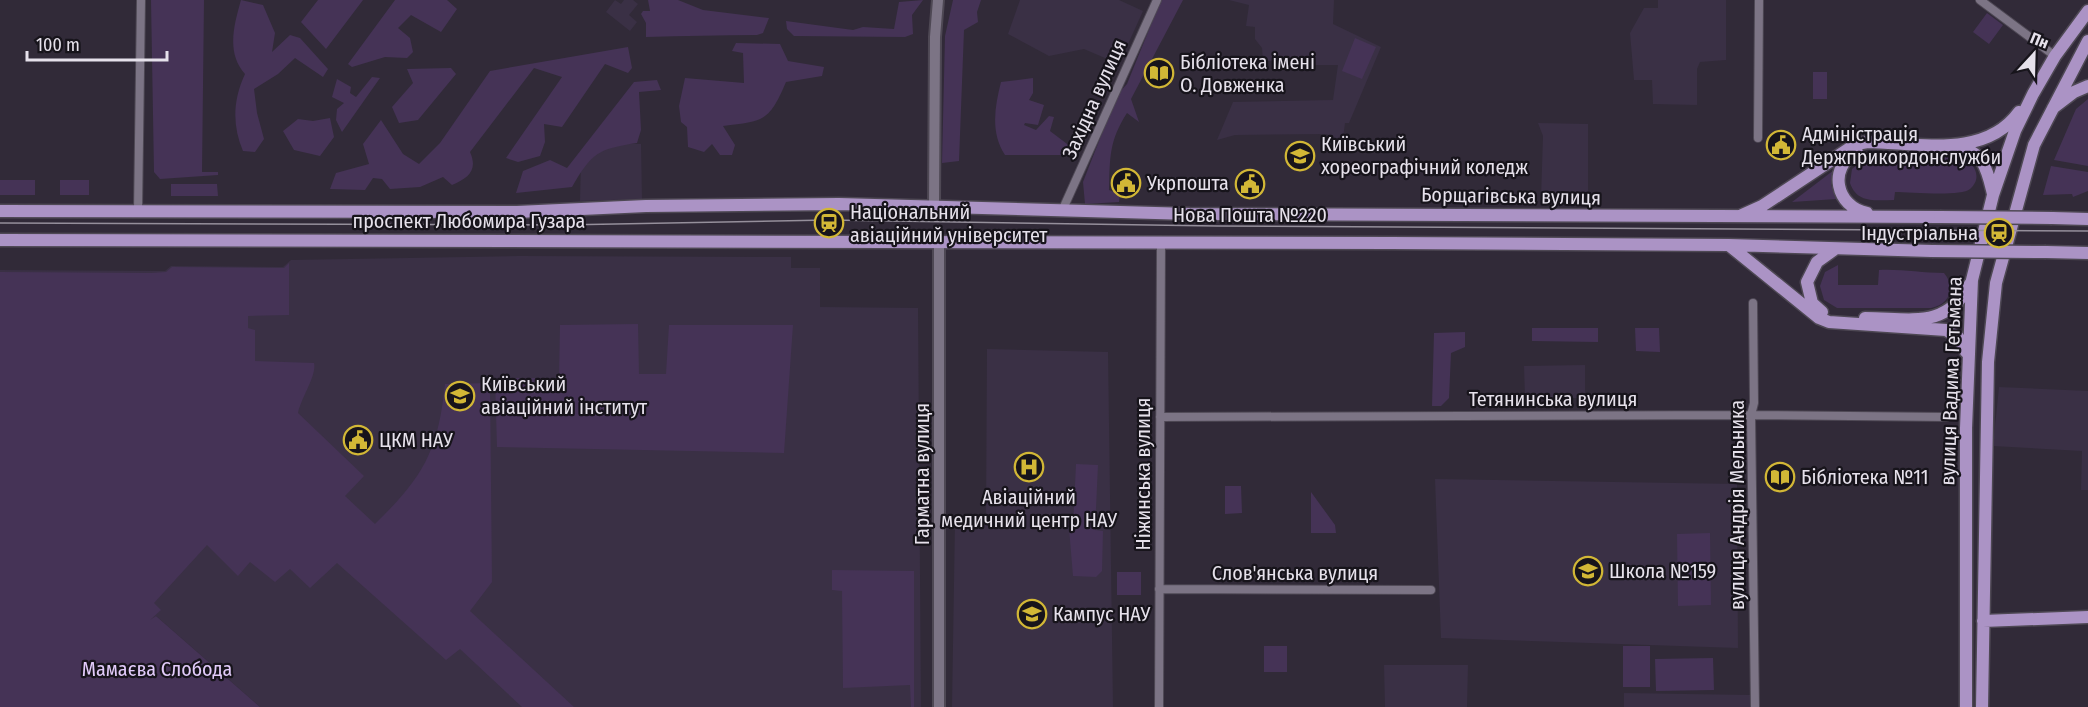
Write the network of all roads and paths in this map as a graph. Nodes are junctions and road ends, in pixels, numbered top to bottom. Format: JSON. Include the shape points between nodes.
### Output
{"nodes":[{"id":1,"x":141,"y":0,"type":"edge"},
{"id":2,"x":938,"y":0,"type":"edge"},
{"id":3,"x":1157,"y":0,"type":"edge"},
{"id":4,"x":1759,"y":0,"type":"edge"},
{"id":5,"x":1980,"y":0,"type":"edge"},
{"id":6,"x":2088,"y":11,"type":"edge"},
{"id":7,"x":2088,"y":41,"type":"edge"},
{"id":8,"x":2055,"y":56,"type":"junction"},
{"id":9,"x":2088,"y":86,"type":"edge"},
{"id":10,"x":2033,"y":94,"type":"junction"},
{"id":11,"x":2050,"y":110,"type":"junction"},
{"id":12,"x":1758,"y":138,"type":"dead end"},
{"id":13,"x":1993,"y":195,"type":"junction"},
{"id":14,"x":934,"y":206,"type":"junction"},
{"id":15,"x":2088,"y":208,"type":"edge"},
{"id":16,"x":0,"y":211,"type":"edge"},
{"id":17,"x":138,"y":211,"type":"junction"},
{"id":18,"x":1062,"y":211,"type":"junction"},
{"id":19,"x":1738,"y":217,"type":"junction"},
{"id":20,"x":1886,"y":217,"type":"junction"},
{"id":21,"x":2066,"y":218,"type":"junction"},
{"id":22,"x":2088,"y":219,"type":"edge"},
{"id":23,"x":0,"y":240,"type":"edge"},
{"id":24,"x":939,"y":242,"type":"junction"},
{"id":25,"x":1161,"y":242,"type":"junction"},
{"id":26,"x":1729,"y":245,"type":"junction"},
{"id":27,"x":1835,"y":249,"type":"junction"},
{"id":28,"x":2088,"y":253,"type":"edge"},
{"id":29,"x":1972,"y":280,"type":"junction"},
{"id":30,"x":1753,"y":303,"type":"dead end"},
{"id":31,"x":1967,"y":359,"type":"junction"},
{"id":32,"x":1751,"y":415,"type":"junction"},
{"id":33,"x":1160,"y":417,"type":"junction"},
{"id":34,"x":1947,"y":417,"type":"dead end"},
{"id":35,"x":1159,"y":589,"type":"junction"},
{"id":36,"x":1431,"y":590,"type":"dead end"},
{"id":37,"x":2088,"y":617,"type":"edge"},
{"id":38,"x":1983,"y":621,"type":"junction"},
{"id":39,"x":939,"y":707,"type":"edge"},
{"id":40,"x":1159,"y":707,"type":"edge"},
{"id":41,"x":1755,"y":707,"type":"edge"},
{"id":42,"x":1966,"y":707,"type":"edge"},
{"id":43,"x":1982,"y":707,"type":"edge"}],
"edges":[{"from":1,"to":17,"type":"street"},
{"from":2,"to":14,"type":"main road"},
{"from":3,"to":18,"type":"street","name":"Західна вулиця"},
{"from":4,"to":12,"type":"street"},
{"from":5,"to":8,"type":"street"},
{"from":6,"to":8,"type":"main road","name":"вулиця Вадима Гетьмана"},
{"from":7,"to":11,"type":"main road","name":"вулиця Вадима Гетьмана"},
{"from":8,"to":10,"type":"main road","name":"вулиця Вадима Гетьмана"},
{"from":9,"to":11,"type":"main road"},
{"from":10,"to":13,"type":"main road","name":"вулиця Вадима Гетьмана","via":[[2015,131]]},
{"from":10,"to":19,"type":"main road","via":[[2007,127],[1982,142],[1856,144],[1762,206]]},
{"from":11,"to":38,"type":"main road","name":"вулиця Вадима Гетьмана","via":[[2021,185],[1996,283],[1988,362]]},
{"from":13,"to":20,"type":"main road","via":[[1985,165],[1963,149],[1864,149],[1854,153],[1840,169],[1838,180],[1844,200],[1862,212]]},
{"from":13,"to":29,"type":"main road","name":"вулиця Вадима Гетьмана"},
{"from":14,"to":17,"type":"main road","name":"проспект Любомира Гузара","via":[[715,205],[517,212]]},
{"from":14,"to":18,"type":"main road","name":"Борщагівська вулиця"},
{"from":15,"to":21,"type":"main road"},
{"from":16,"to":17,"type":"main road","name":"проспект Любомира Гузара"},
{"from":18,"to":19,"type":"main road","name":"Борщагівська вулиця"},
{"from":19,"to":20,"type":"main road","name":"Борщагівська вулиця"},
{"from":20,"to":21,"type":"main road","name":"Борщагівська вулиця","bridge":true},
{"from":21,"to":22,"type":"main road","name":"Борщагівська вулиця"},
{"from":23,"to":24,"type":"main road","name":"проспект Любомира Гузара"},
{"from":24,"to":25,"type":"main road"},
{"from":24,"to":39,"type":"main road","name":"Гарматна вулиця"},
{"from":25,"to":26,"type":"main road"},
{"from":25,"to":33,"type":"street","name":"Ніжинська вулиця"},
{"from":26,"to":27,"type":"main road"},
{"from":26,"to":31,"type":"main road","via":[[1819,318],[1839,324],[1946,330],[1964,344]]},
{"from":27,"to":28,"type":"main road","bridge":true},
{"from":27,"to":29,"type":"main road","via":[[1817,262],[1807,282],[1812,303],[1829,316],[1933,319],[1958,304]]},
{"from":29,"to":31,"type":"main road","name":"вулиця Вадима Гетьмана"},
{"from":30,"to":32,"type":"street","name":"вулиця Андрія Мельника"},
{"from":31,"to":42,"type":"main road","name":"вулиця Вадима Гетьмана"},
{"from":32,"to":33,"type":"street","name":"Тетянинська вулиця"},
{"from":32,"to":34,"type":"street","name":"Тетянинська вулиця"},
{"from":32,"to":41,"type":"street","name":"вулиця Андрія Мельника"},
{"from":33,"to":35,"type":"street","name":"Ніжинська вулиця"},
{"from":35,"to":36,"type":"street","name":"Слов'янська вулиця"},
{"from":35,"to":40,"type":"street","name":"Ніжинська вулиця"},
{"from":37,"to":38,"type":"main road"},
{"from":38,"to":43,"type":"main road","name":"вулиця Вадима Гетьмана"}]}
